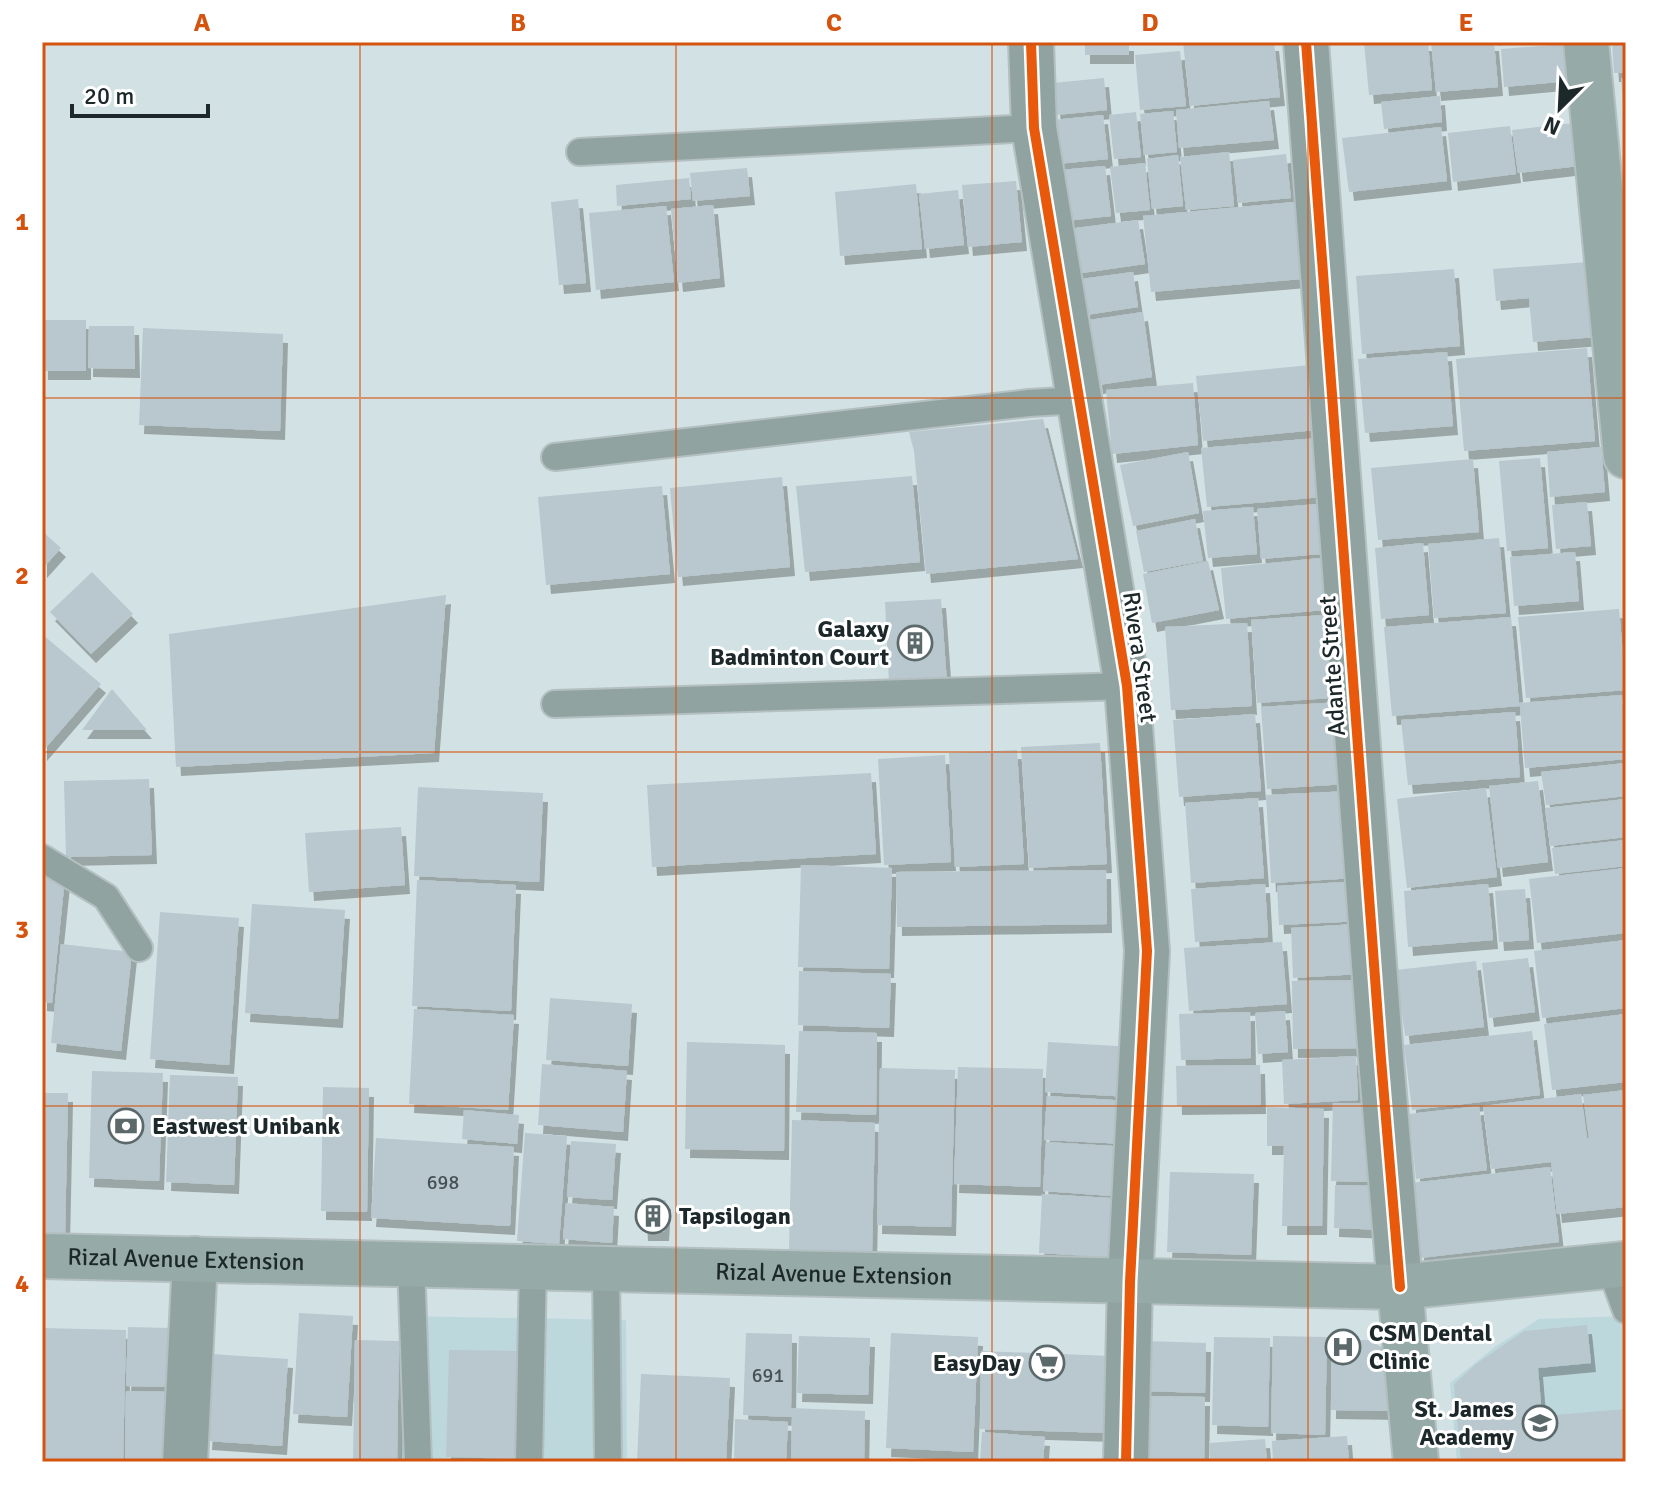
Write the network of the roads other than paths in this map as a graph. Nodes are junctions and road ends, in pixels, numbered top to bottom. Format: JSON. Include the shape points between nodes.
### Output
{"nodes":[{"id":1,"x":1031,"y":42,"type":"edge"},
{"id":2,"x":1306,"y":42,"type":"edge"},
{"id":3,"x":1586,"y":42,"type":"edge"},
{"id":4,"x":1034,"y":128,"type":"junction"},
{"id":5,"x":580,"y":152,"type":"dead end"},
{"id":6,"x":1081,"y":400,"type":"junction"},
{"id":7,"x":1626,"y":456,"type":"edge"},
{"id":8,"x":555,"y":457,"type":"dead end"},
{"id":9,"x":1127,"y":686,"type":"junction"},
{"id":10,"x":555,"y":704,"type":"dead end"},
{"id":11,"x":42,"y":858,"type":"edge"},
{"id":12,"x":139,"y":948,"type":"dead end"},
{"id":13,"x":42,"y":1256,"type":"edge"},
{"id":14,"x":195,"y":1259,"type":"junction"},
{"id":15,"x":411,"y":1262,"type":"junction"},
{"id":16,"x":533,"y":1265,"type":"junction"},
{"id":17,"x":1618,"y":1265,"type":"edge"},
{"id":18,"x":606,"y":1267,"type":"junction"},
{"id":19,"x":1130,"y":1282,"type":"junction"},
{"id":20,"x":1400,"y":1287,"type":"junction"},
{"id":21,"x":1626,"y":1310,"type":"edge"},
{"id":22,"x":185,"y":1462,"type":"edge"},
{"id":23,"x":418,"y":1462,"type":"edge"},
{"id":24,"x":529,"y":1462,"type":"edge"},
{"id":25,"x":608,"y":1462,"type":"edge"},
{"id":26,"x":1126,"y":1462,"type":"edge"},
{"id":27,"x":1416,"y":1462,"type":"edge"}],
"edges":[{"from":1,"to":4,"type":"street","name":"Rivera Street"},
{"from":2,"to":20,"type":"street","name":"Adante Street"},
{"from":3,"to":7,"type":"main road"},
{"from":4,"to":5,"type":"lane"},
{"from":4,"to":6,"type":"street","name":"Rivera Street"},
{"from":6,"to":8,"type":"lane"},
{"from":6,"to":9,"type":"street","name":"Rivera Street"},
{"from":9,"to":10,"type":"lane"},
{"from":9,"to":19,"type":"street","name":"Rivera Street","via":[[1147,951]]},
{"from":11,"to":12,"type":"lane","via":[[106,897]]},
{"from":13,"to":14,"type":"main road","name":"Rizal Avenue Extension"},
{"from":14,"to":15,"type":"main road","name":"Rizal Avenue Extension"},
{"from":14,"to":22,"type":"street"},
{"from":15,"to":16,"type":"main road","name":"Rizal Avenue Extension"},
{"from":15,"to":23,"type":"lane"},
{"from":16,"to":18,"type":"main road","name":"Rizal Avenue Extension"},
{"from":16,"to":24,"type":"lane"},
{"from":17,"to":20,"type":"main road","name":"Rizal Avenue Extension"},
{"from":17,"to":21,"type":"lane"},
{"from":18,"to":19,"type":"main road","name":"Rizal Avenue Extension"},
{"from":18,"to":25,"type":"lane"},
{"from":19,"to":20,"type":"main road","name":"Rizal Avenue Extension"},
{"from":19,"to":26,"type":"street","name":"Rivera Street"},
{"from":20,"to":27,"type":"main road"}]}
